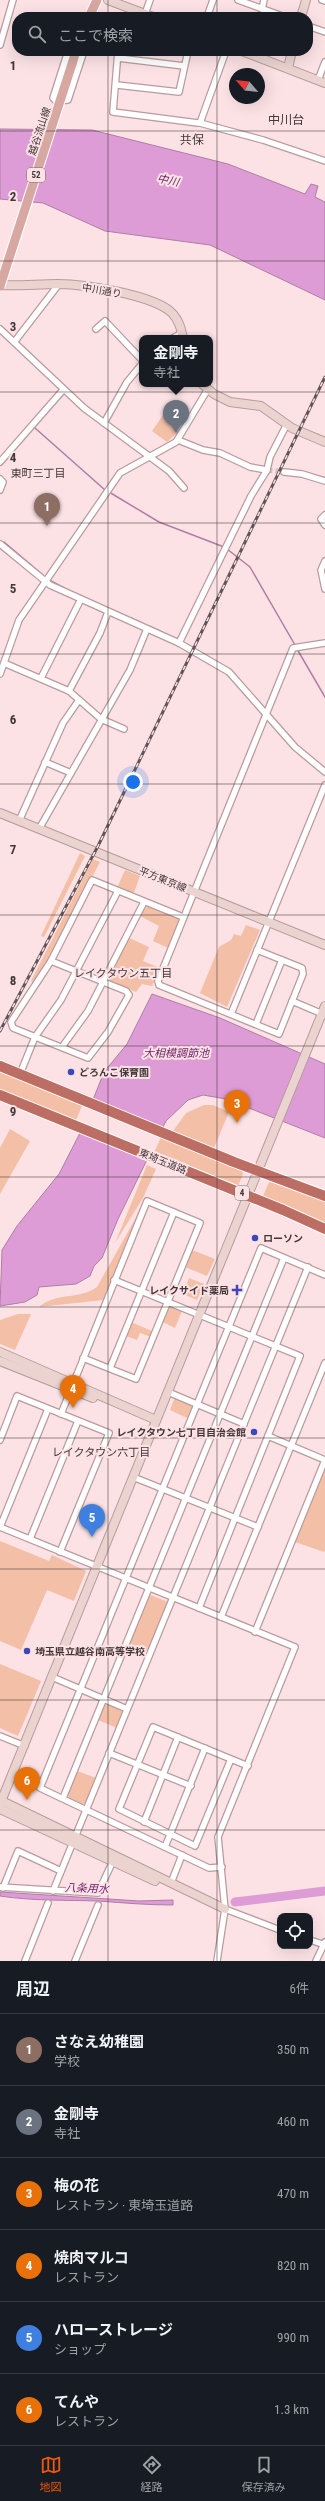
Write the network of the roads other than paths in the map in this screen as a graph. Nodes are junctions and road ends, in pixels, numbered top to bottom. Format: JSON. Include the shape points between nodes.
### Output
{"nodes":[{"id":1,"x":13,"y":0,"type":"edge"},
{"id":2,"x":97,"y":0,"type":"edge"},
{"id":3,"x":108,"y":0,"type":"edge"},
{"id":4,"x":150,"y":0,"type":"edge"},
{"id":5,"x":213,"y":0,"type":"edge"},
{"id":6,"x":238,"y":0,"type":"edge"},
{"id":7,"x":264,"y":0,"type":"edge"},
{"id":8,"x":306,"y":0,"type":"edge"},
{"id":9,"x":322,"y":0,"type":"edge"},
{"id":10,"x":325,"y":2,"type":"edge"},
{"id":11,"x":262,"y":9,"type":"junction"},
{"id":12,"x":91,"y":12,"type":"edge"},
{"id":13,"x":136,"y":12,"type":"edge"},
{"id":14,"x":144,"y":12,"type":"edge"},
{"id":15,"x":209,"y":12,"type":"edge"},
{"id":16,"x":271,"y":12,"type":"edge"},
{"id":17,"x":302,"y":12,"type":"edge"},
{"id":18,"x":3,"y":21,"type":"edge"},
{"id":19,"x":313,"y":28,"type":"edge"},
{"id":20,"x":325,"y":32,"type":"edge"},
{"id":21,"x":0,"y":45,"type":"edge"},
{"id":22,"x":66,"y":56,"type":"edge"},
{"id":23,"x":74,"y":56,"type":"edge"},
{"id":24,"x":82,"y":56,"type":"edge"},
{"id":25,"x":187,"y":56,"type":"edge"},
{"id":26,"x":224,"y":56,"type":"edge"},
{"id":27,"x":256,"y":56,"type":"edge"},
{"id":28,"x":291,"y":56,"type":"edge"},
{"id":29,"x":118,"y":58,"type":"joint"},
{"id":30,"x":325,"y":62,"type":"edge"},
{"id":31,"x":184,"y":66,"type":"junction"},
{"id":32,"x":288,"y":68,"type":"junction"},
{"id":33,"x":321,"y":81,"type":"edge"},
{"id":34,"x":117,"y":85,"type":"junction"},
{"id":35,"x":200,"y":123,"type":"junction"},
{"id":36,"x":325,"y":162,"type":"edge"},
{"id":37,"x":59,"y":284,"type":"junction"},
{"id":38,"x":0,"y":285,"type":"edge"},
{"id":39,"x":0,"y":329,"type":"edge"},
{"id":40,"x":96,"y":329,"type":"dead end"},
{"id":41,"x":182,"y":335,"type":"edge"},
{"id":42,"x":15,"y":341,"type":"junction"},
{"id":43,"x":139,"y":357,"type":"edge"},
{"id":44,"x":139,"y":368,"type":"edge"},
{"id":45,"x":205,"y":387,"type":"edge"},
{"id":46,"x":64,"y":390,"type":"junction"},
{"id":47,"x":104,"y":423,"type":"junction"},
{"id":48,"x":287,"y":424,"type":"junction"},
{"id":49,"x":178,"y":440,"type":"junction"},
{"id":50,"x":325,"y":442,"type":"edge"},
{"id":51,"x":150,"y":456,"type":"junction"},
{"id":52,"x":0,"y":462,"type":"edge"},
{"id":53,"x":267,"y":470,"type":"junction"},
{"id":54,"x":284,"y":472,"type":"tunnel mouth"},
{"id":55,"x":0,"y":479,"type":"edge"},
{"id":56,"x":325,"y":481,"type":"edge"},
{"id":57,"x":184,"y":488,"type":"dead end"},
{"id":58,"x":0,"y":490,"type":"edge"},
{"id":59,"x":325,"y":515,"type":"edge"},
{"id":60,"x":325,"y":525,"type":"edge"},
{"id":61,"x":0,"y":544,"type":"edge"},
{"id":62,"x":325,"y":561,"type":"edge"},
{"id":63,"x":45,"y":582,"type":"junction"},
{"id":64,"x":325,"y":589,"type":"edge"},
{"id":65,"x":81,"y":599,"type":"junction"},
{"id":66,"x":108,"y":612,"type":"junction"},
{"id":67,"x":147,"y":629,"type":"junction"},
{"id":68,"x":325,"y":642,"type":"edge"},
{"id":69,"x":179,"y":643,"type":"junction"},
{"id":70,"x":4,"y":663,"type":"junction"},
{"id":71,"x":0,"y":674,"type":"edge"},
{"id":72,"x":41,"y":678,"type":"junction"},
{"id":73,"x":69,"y":691,"type":"junction"},
{"id":74,"x":79,"y":700,"type":"junction"},
{"id":75,"x":266,"y":715,"type":"junction"},
{"id":76,"x":101,"y":719,"type":"junction"},
{"id":77,"x":124,"y":729,"type":"dead end"},
{"id":78,"x":45,"y":762,"type":"junction"},
{"id":79,"x":325,"y":772,"type":"edge"},
{"id":80,"x":71,"y":773,"type":"junction"},
{"id":81,"x":325,"y":785,"type":"edge"},
{"id":82,"x":0,"y":813,"type":"edge"},
{"id":83,"x":19,"y":821,"type":"junction"},
{"id":84,"x":39,"y":829,"type":"junction"},
{"id":85,"x":118,"y":891,"type":"junction"},
{"id":86,"x":193,"y":892,"type":"junction"},
{"id":87,"x":144,"y":902,"type":"junction"},
{"id":88,"x":183,"y":917,"type":"junction"},
{"id":89,"x":269,"y":922,"type":"junction"},
{"id":90,"x":325,"y":945,"type":"edge"},
{"id":91,"x":257,"y":950,"type":"junction"},
{"id":92,"x":282,"y":960,"type":"junction"},
{"id":93,"x":51,"y":961,"type":"junction"},
{"id":94,"x":78,"y":971,"type":"junction"},
{"id":95,"x":102,"y":982,"type":"junction"},
{"id":96,"x":292,"y":1001,"type":"junction"},
{"id":97,"x":324,"y":1012,"type":"edge"},
{"id":98,"x":231,"y":1014,"type":"junction"},
{"id":99,"x":256,"y":1024,"type":"junction"},
{"id":100,"x":35,"y":1037,"type":"junction"},
{"id":101,"x":62,"y":1047,"type":"junction"},
{"id":102,"x":0,"y":1066,"type":"edge"},
{"id":103,"x":20,"y":1074,"type":"junction"},
{"id":104,"x":0,"y":1095,"type":"edge"},
{"id":105,"x":257,"y":1171,"type":"junction"},
{"id":106,"x":248,"y":1196,"type":"junction"},
{"id":107,"x":325,"y":1196,"type":"edge"},
{"id":108,"x":174,"y":1212,"type":"junction"},
{"id":109,"x":325,"y":1229,"type":"edge"},
{"id":110,"x":284,"y":1258,"type":"junction"},
{"id":111,"x":308,"y":1267,"type":"junction"},
{"id":112,"x":325,"y":1275,"type":"edge"},
{"id":113,"x":114,"y":1280,"type":"junction"},
{"id":114,"x":141,"y":1291,"type":"junction"},
{"id":115,"x":168,"y":1302,"type":"junction"},
{"id":116,"x":199,"y":1315,"type":"junction"},
{"id":117,"x":228,"y":1327,"type":"junction"},
{"id":118,"x":251,"y":1336,"type":"junction"},
{"id":119,"x":275,"y":1346,"type":"junction"},
{"id":120,"x":0,"y":1352,"type":"edge"},
{"id":121,"x":83,"y":1358,"type":"junction"},
{"id":122,"x":0,"y":1362,"type":"edge"},
{"id":123,"x":325,"y":1363,"type":"edge"},
{"id":124,"x":110,"y":1368,"type":"junction"},
{"id":125,"x":72,"y":1386,"type":"junction"},
{"id":126,"x":168,"y":1392,"type":"junction"},
{"id":127,"x":197,"y":1404,"type":"junction"},
{"id":128,"x":48,"y":1409,"type":"junction"},
{"id":129,"x":220,"y":1413,"type":"junction"},
{"id":130,"x":61,"y":1414,"type":"junction"},
{"id":131,"x":156,"y":1420,"type":"junction"},
{"id":132,"x":78,"y":1421,"type":"junction"},
{"id":133,"x":244,"y":1424,"type":"junction"},
{"id":134,"x":268,"y":1436,"type":"junction"},
{"id":135,"x":0,"y":1440,"type":"edge"},
{"id":136,"x":292,"y":1445,"type":"junction"},
{"id":137,"x":325,"y":1460,"type":"edge"},
{"id":138,"x":133,"y":1477,"type":"junction"},
{"id":139,"x":162,"y":1489,"type":"junction"},
{"id":140,"x":186,"y":1498,"type":"junction"},
{"id":141,"x":209,"y":1508,"type":"junction"},
{"id":142,"x":235,"y":1518,"type":"junction"},
{"id":143,"x":0,"y":1527,"type":"edge"},
{"id":144,"x":258,"y":1527,"type":"junction"},
{"id":145,"x":30,"y":1539,"type":"junction"},
{"id":146,"x":60,"y":1552,"type":"junction"},
{"id":147,"x":97,"y":1567,"type":"junction"},
{"id":148,"x":126,"y":1579,"type":"junction"},
{"id":149,"x":149,"y":1588,"type":"junction"},
{"id":150,"x":173,"y":1597,"type":"junction"},
{"id":151,"x":199,"y":1608,"type":"junction"},
{"id":152,"x":221,"y":1618,"type":"junction"},
{"id":153,"x":255,"y":1632,"type":"junction"},
{"id":154,"x":52,"y":1677,"type":"junction"},
{"id":155,"x":81,"y":1689,"type":"junction"},
{"id":156,"x":103,"y":1699,"type":"junction"},
{"id":157,"x":127,"y":1709,"type":"junction"},
{"id":158,"x":0,"y":1736,"type":"edge"},
{"id":159,"x":178,"y":1737,"type":"junction"},
{"id":160,"x":25,"y":1746,"type":"junction"},
{"id":161,"x":205,"y":1748,"type":"junction"},
{"id":162,"x":109,"y":1753,"type":"junction"},
{"id":163,"x":231,"y":1759,"type":"junction"},
{"id":164,"x":137,"y":1764,"type":"junction"},
{"id":165,"x":248,"y":1766,"type":"junction"},
{"id":166,"x":163,"y":1775,"type":"junction"},
{"id":167,"x":191,"y":1786,"type":"junction"},
{"id":168,"x":63,"y":1798,"type":"junction"},
{"id":169,"x":0,"y":1804,"type":"edge"},
{"id":170,"x":86,"y":1810,"type":"junction"},
{"id":171,"x":144,"y":1822,"type":"junction"},
{"id":172,"x":171,"y":1835,"type":"junction"},
{"id":173,"x":74,"y":1841,"type":"junction"},
{"id":174,"x":165,"y":1847,"type":"junction"},
{"id":175,"x":182,"y":1855,"type":"junction"},
{"id":176,"x":112,"y":1863,"type":"junction"},
{"id":177,"x":222,"y":1867,"type":"junction"},
{"id":178,"x":60,"y":1871,"type":"junction"},
{"id":179,"x":171,"y":1883,"type":"junction"},
{"id":180,"x":1,"y":1887,"type":"edge"},
{"id":181,"x":53,"y":1891,"type":"junction"},
{"id":182,"x":48,"y":1903,"type":"dead end"},
{"id":183,"x":98,"y":1905,"type":"dead end"},
{"id":184,"x":225,"y":1909,"type":"junction"},
{"id":185,"x":277,"y":1929,"type":"edge"},
{"id":186,"x":313,"y":1941,"type":"edge"},
{"id":187,"x":325,"y":1944,"type":"edge"},
{"id":188,"x":25,"y":1961,"type":"edge"},
{"id":189,"x":76,"y":1961,"type":"edge"},
{"id":190,"x":217,"y":1961,"type":"edge"},
{"id":191,"x":316,"y":1961,"type":"edge"}],
"edges":[{"from":1,"to":18,"type":"street"},
{"from":2,"to":12,"type":"main road"},
{"from":3,"to":13,"type":"street"},
{"from":4,"to":14,"type":"street"},
{"from":5,"to":15,"type":"street"},
{"from":6,"to":11,"type":"street"},
{"from":7,"to":11,"type":"street"},
{"from":8,"to":17,"type":"street"},
{"from":9,"to":10,"type":"street"},
{"from":11,"to":16,"type":"street"},
{"from":18,"to":21,"type":"street"},
{"from":19,"to":20,"type":"street"},
{"from":22,"to":24,"type":"street","via":[[53,98],[56,101],[68,100]]},
{"from":23,"to":38,"type":"main road","name":"越谷流山線","number":"52","bridge":true},
{"from":25,"to":31,"type":"street"},
{"from":26,"to":35,"type":"street"},
{"from":27,"to":32,"type":"street"},
{"from":28,"to":32,"type":"street"},
{"from":29,"to":31,"type":"street"},
{"from":29,"to":34,"type":"street"},
{"from":30,"to":33,"type":"street"},
{"from":31,"to":34,"type":"street","via":[[179,92]]},
{"from":32,"to":33,"type":"street"},
{"from":34,"to":35,"type":"street","via":[[113,112]]},
{"from":35,"to":36,"type":"street","via":[[276,144]]},
{"from":37,"to":38,"type":"street","name":"中川通り"},
{"from":37,"to":41,"type":"street","name":"中川通り","via":[[123,293],[162,306],[176,318]]},
{"from":37,"to":42,"type":"street"},
{"from":39,"to":42,"type":"street"},
{"from":40,"to":43,"type":"street","via":[[105,321]]},
{"from":42,"to":46,"type":"street"},
{"from":44,"to":47,"type":"street","via":[[127,382]]},
{"from":45,"to":48,"type":"street","via":[[230,402],[261,406]]},
{"from":45,"to":49,"type":"street"},
{"from":46,"to":47,"type":"street"},
{"from":46,"to":52,"type":"street"},
{"from":47,"to":51,"type":"street"},
{"from":48,"to":50,"type":"street","via":[[309,437]]},
{"from":48,"to":53,"type":"street","via":[[270,457]]},
{"from":49,"to":51,"type":"street"},
{"from":49,"to":53,"type":"street","via":[[203,450],[220,453],[250,467]]},
{"from":51,"to":57,"type":"street","via":[[169,471]]},
{"from":51,"to":63,"type":"street","via":[[120,473]]},
{"from":53,"to":69,"type":"street","via":[[251,496]]},
{"from":54,"to":56,"type":"street"},
{"from":55,"to":58,"type":"street","via":[[3,482]]},
{"from":59,"to":60,"type":"street","via":[[321,519]]},
{"from":61,"to":63,"type":"street"},
{"from":62,"to":64,"type":"street","via":[[321,570]]},
{"from":63,"to":65,"type":"street"},
{"from":63,"to":70,"type":"street","via":[[19,620]]},
{"from":65,"to":66,"type":"street"},
{"from":65,"to":72,"type":"street"},
{"from":66,"to":67,"type":"street"},
{"from":66,"to":73,"type":"street","via":[[100,633]]},
{"from":67,"to":69,"type":"street"},
{"from":67,"to":76,"type":"street","via":[[130,670]]},
{"from":68,"to":75,"type":"street","via":[[293,648]]},
{"from":69,"to":75,"type":"street","via":[[229,672]]},
{"from":70,"to":71,"type":"street"},
{"from":70,"to":72,"type":"street"},
{"from":72,"to":73,"type":"street"},
{"from":73,"to":74,"type":"street"},
{"from":74,"to":76,"type":"street"},
{"from":74,"to":78,"type":"street","via":[[63,723]]},
{"from":75,"to":79,"type":"street","via":[[295,747]]},
{"from":75,"to":86,"type":"street"},
{"from":76,"to":77,"type":"street"},
{"from":76,"to":80,"type":"street"},
{"from":78,"to":80,"type":"street"},
{"from":78,"to":83,"type":"street"},
{"from":80,"to":84,"type":"street"},
{"from":81,"to":89,"type":"street"},
{"from":82,"to":83,"type":"street","name":"平方東京線"},
{"from":83,"to":84,"type":"street","name":"平方東京線"},
{"from":84,"to":86,"type":"street","name":"平方東京線"},
{"from":85,"to":87,"type":"street"},
{"from":85,"to":93,"type":"street","via":[[92,880]]},
{"from":85,"to":94,"type":"street"},
{"from":86,"to":88,"type":"street"},
{"from":86,"to":89,"type":"street","name":"平方東京線"},
{"from":87,"to":88,"type":"street"},
{"from":87,"to":95,"type":"street"},
{"from":88,"to":98,"type":"street","via":[[158,980],[159,986]]},
{"from":89,"to":90,"type":"street","name":"平方東京線"},
{"from":89,"to":91,"type":"street"},
{"from":91,"to":92,"type":"street"},
{"from":91,"to":98,"type":"street"},
{"from":92,"to":96,"type":"street","via":[[302,968],[303,974]]},
{"from":92,"to":99,"type":"street"},
{"from":93,"to":94,"type":"street"},
{"from":93,"to":100,"type":"street","via":[[11,1022],[13,1028]]},
{"from":94,"to":95,"type":"street"},
{"from":94,"to":100,"type":"street"},
{"from":95,"to":101,"type":"street","via":[[88,1011]]},
{"from":95,"to":101,"type":"street","via":[[126,991],[129,995],[108,1032],[88,1058]]},
{"from":96,"to":97,"type":"street"},
{"from":96,"to":99,"type":"street","via":[[279,1034]]},
{"from":97,"to":105,"type":"street"},
{"from":98,"to":99,"type":"street"},
{"from":100,"to":101,"type":"street"},
{"from":100,"to":103,"type":"street"},
{"from":102,"to":103,"type":"highway"},
{"from":103,"to":105,"type":"highway"},
{"from":104,"to":106,"type":"highway","name":"東埼玉道路","number":"4"},
{"from":105,"to":106,"type":"street"},
{"from":105,"to":107,"type":"highway"},
{"from":106,"to":109,"type":"highway","name":"東埼玉道路","number":"4"},
{"from":106,"to":116,"type":"street"},
{"from":108,"to":113,"type":"street","via":[[147,1202]]},
{"from":108,"to":114,"type":"street"},
{"from":108,"to":115,"type":"street","via":[[200,1223]]},
{"from":110,"to":111,"type":"street"},
{"from":110,"to":117,"type":"street","via":[[261,1248]]},
{"from":110,"to":118,"type":"street"},
{"from":111,"to":112,"type":"street"},
{"from":111,"to":119,"type":"street"},
{"from":113,"to":114,"type":"street"},
{"from":113,"to":121,"type":"street"},
{"from":114,"to":115,"type":"street"},
{"from":114,"to":124,"type":"street"},
{"from":115,"to":116,"type":"street"},
{"from":115,"to":124,"type":"street","via":[[136,1379]]},
{"from":116,"to":117,"type":"street"},
{"from":116,"to":126,"type":"street"},
{"from":117,"to":118,"type":"street"},
{"from":117,"to":127,"type":"street"},
{"from":118,"to":119,"type":"street"},
{"from":118,"to":129,"type":"street"},
{"from":119,"to":133,"type":"street"},
{"from":119,"to":134,"type":"street","via":[[300,1356]]},
{"from":120,"to":125,"type":"street"},
{"from":121,"to":124,"type":"street"},
{"from":121,"to":125,"type":"street"},
{"from":122,"to":125,"type":"street"},
{"from":123,"to":136,"type":"street"},
{"from":125,"to":130,"type":"street"},
{"from":125,"to":131,"type":"street","via":[[143,1418]]},
{"from":126,"to":127,"type":"street"},
{"from":126,"to":131,"type":"street"},
{"from":127,"to":129,"type":"street"},
{"from":127,"to":139,"type":"street"},
{"from":128,"to":130,"type":"street"},
{"from":128,"to":135,"type":"street","via":[[17,1396]]},
{"from":128,"to":143,"type":"street"},
{"from":129,"to":133,"type":"street"},
{"from":129,"to":140,"type":"street"},
{"from":130,"to":132,"type":"street"},
{"from":131,"to":138,"type":"street"},
{"from":132,"to":145,"type":"street"},
{"from":132,"to":146,"type":"street","via":[[109,1433]]},
{"from":133,"to":141,"type":"street"},
{"from":134,"to":136,"type":"street"},
{"from":134,"to":142,"type":"street"},
{"from":136,"to":137,"type":"street"},
{"from":136,"to":144,"type":"street"},
{"from":137,"to":153,"type":"street"},
{"from":138,"to":139,"type":"street"},
{"from":138,"to":147,"type":"street"},
{"from":139,"to":140,"type":"street"},
{"from":139,"to":148,"type":"street"},
{"from":140,"to":141,"type":"street"},
{"from":140,"to":149,"type":"street"},
{"from":141,"to":142,"type":"street"},
{"from":141,"to":150,"type":"street"},
{"from":142,"to":144,"type":"street"},
{"from":142,"to":151,"type":"street"},
{"from":143,"to":145,"type":"street"},
{"from":144,"to":152,"type":"street"},
{"from":145,"to":146,"type":"street"},
{"from":146,"to":147,"type":"street"},
{"from":147,"to":148,"type":"street"},
{"from":147,"to":154,"type":"street"},
{"from":148,"to":149,"type":"street"},
{"from":148,"to":155,"type":"street"},
{"from":149,"to":150,"type":"street"},
{"from":149,"to":156,"type":"street"},
{"from":150,"to":151,"type":"street"},
{"from":150,"to":157,"type":"street"},
{"from":151,"to":152,"type":"street"},
{"from":152,"to":153,"type":"street"},
{"from":153,"to":165,"type":"street","via":[[295,1647]]},
{"from":154,"to":155,"type":"street"},
{"from":154,"to":160,"type":"street"},
{"from":155,"to":156,"type":"street"},
{"from":155,"to":168,"type":"street","via":[[40,1788]]},
{"from":156,"to":157,"type":"street"},
{"from":156,"to":168,"type":"street"},
{"from":157,"to":162,"type":"street"},
{"from":158,"to":160,"type":"street"},
{"from":159,"to":161,"type":"street"},
{"from":159,"to":164,"type":"street","via":[[153,1727]]},
{"from":159,"to":166,"type":"street"},
{"from":160,"to":169,"type":"street"},
{"from":161,"to":163,"type":"street"},
{"from":161,"to":167,"type":"street"},
{"from":162,"to":164,"type":"street"},
{"from":162,"to":170,"type":"street"},
{"from":163,"to":165,"type":"street"},
{"from":163,"to":172,"type":"street","via":[[195,1846]]},
{"from":164,"to":166,"type":"street"},
{"from":164,"to":171,"type":"street","via":[[119,1809]]},
{"from":165,"to":177,"type":"street","via":[[218,1837]]},
{"from":166,"to":167,"type":"street"},
{"from":166,"to":171,"type":"street"},
{"from":167,"to":172,"type":"street"},
{"from":168,"to":170,"type":"street"},
{"from":169,"to":173,"type":"street"},
{"from":170,"to":173,"type":"street"},
{"from":170,"to":174,"type":"street"},
{"from":171,"to":172,"type":"street"},
{"from":172,"to":174,"type":"street"},
{"from":173,"to":176,"type":"street"},
{"from":173,"to":178,"type":"street"},
{"from":173,"to":179,"type":"street"},
{"from":174,"to":175,"type":"street"},
{"from":175,"to":177,"type":"street","via":[[209,1868]]},
{"from":175,"to":179,"type":"street"},
{"from":176,"to":181,"type":"street","via":[[98,1893]]},
{"from":176,"to":184,"type":"street"},
{"from":177,"to":184,"type":"street"},
{"from":178,"to":180,"type":"street","via":[[18,1851]]},
{"from":178,"to":181,"type":"street"},
{"from":179,"to":184,"type":"street"},
{"from":180,"to":181,"type":"street"},
{"from":182,"to":188,"type":"street"},
{"from":183,"to":189,"type":"street"},
{"from":184,"to":185,"type":"street"},
{"from":184,"to":190,"type":"street"},
{"from":186,"to":187,"type":"street"},
{"from":187,"to":191,"type":"street"}]}
